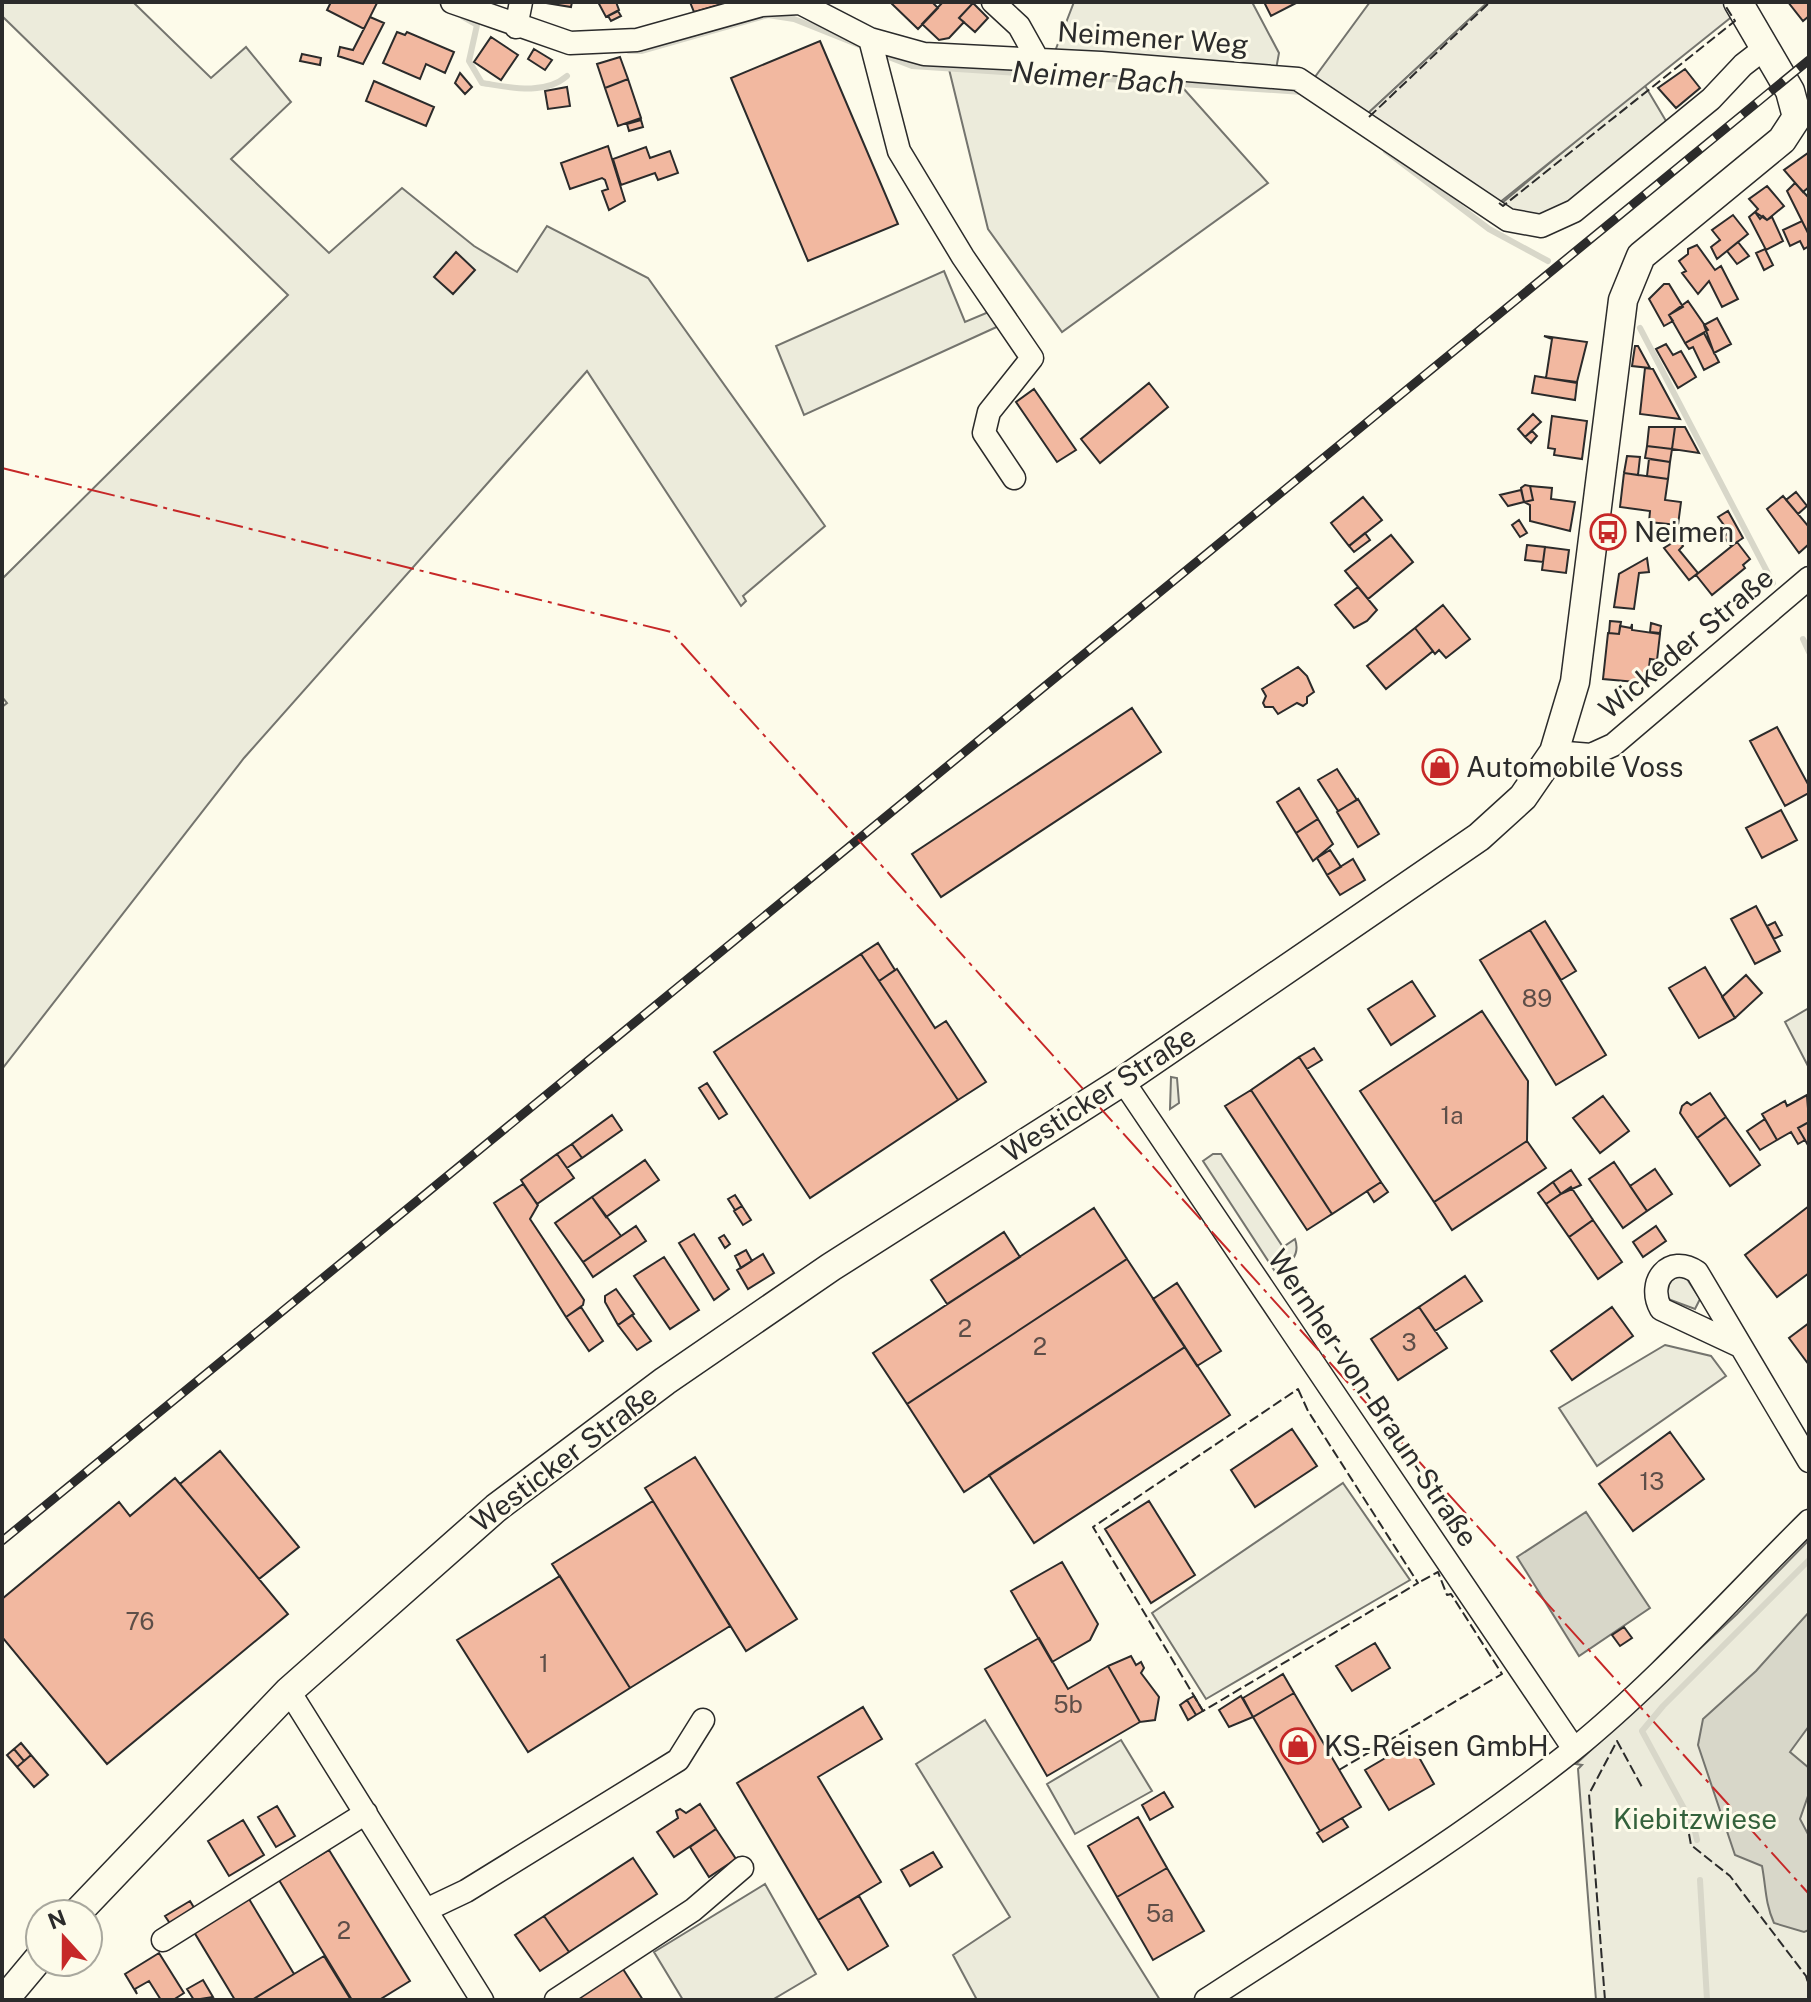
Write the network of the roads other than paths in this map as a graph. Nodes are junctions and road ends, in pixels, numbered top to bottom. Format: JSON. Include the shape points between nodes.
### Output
{"nodes":[{"id":1,"x":452,"y":2,"type":"edge"},
{"id":2,"x":521,"y":2,"type":"edge"},
{"id":3,"x":800,"y":2,"type":"edge"},
{"id":4,"x":993,"y":2,"type":"edge"},
{"id":5,"x":1738,"y":2,"type":"edge"},
{"id":6,"x":516,"y":27,"type":"junction"},
{"id":7,"x":870,"y":39,"type":"junction"},
{"id":8,"x":1765,"y":48,"type":"junction"},
{"id":9,"x":1038,"y":60,"type":"junction"},
{"id":10,"x":1799,"y":110,"type":"edge"},
{"id":11,"x":1014,"y":478,"type":"dead end"},
{"id":12,"x":1809,"y":578,"type":"edge"},
{"id":13,"x":1554,"y":752,"type":"junction"},
{"id":14,"x":1123,"y":1081,"type":"junction"},
{"id":15,"x":1740,"y":1346,"type":"dead end"},
{"id":16,"x":1809,"y":1461,"type":"edge"},
{"id":17,"x":1809,"y":1521,"type":"edge"},
{"id":18,"x":289,"y":1691,"type":"junction"},
{"id":19,"x":703,"y":1720,"type":"dead end"},
{"id":20,"x":1574,"y":1749,"type":"junction"},
{"id":21,"x":366,"y":1813,"type":"junction"},
{"id":22,"x":742,"y":1868,"type":"dead end"},
{"id":23,"x":91,"y":1898,"type":"edge"},
{"id":24,"x":426,"y":1910,"type":"junction"},
{"id":25,"x":163,"y":1940,"type":"dead end"},
{"id":26,"x":24,"y":1976,"type":"edge"},
{"id":27,"x":4,"y":2000,"type":"edge"},
{"id":28,"x":482,"y":2000,"type":"edge"},
{"id":29,"x":556,"y":2000,"type":"edge"},
{"id":30,"x":1206,"y":2000,"type":"edge"}],
"edges":[{"from":1,"to":6,"type":"street","name":"Neimener Weg"},
{"from":2,"to":6,"type":"street"},
{"from":3,"to":6,"type":"street","name":"Neimener Weg","via":[[762,5],[637,40],[570,43]]},
{"from":3,"to":7,"type":"street","name":"Neimener Weg"},
{"from":4,"to":9,"type":"street","via":[[1019,26]]},
{"from":5,"to":8,"type":"main road"},
{"from":7,"to":9,"type":"street","name":"Neimener Weg","via":[[924,54]]},
{"from":7,"to":11,"type":"street","via":[[899,151],[1032,358],[989,412],[984,433]]},
{"from":8,"to":9,"type":"street","name":"Neimener Weg","via":[[1574,211],[1541,226],[1508,220],[1298,79]]},
{"from":8,"to":10,"type":"main road"},
{"from":10,"to":13,"type":"main road","name":"Westicker Straße","via":[[1782,140],[1641,256],[1629,279],[1575,682]]},
{"from":12,"to":13,"type":"street","name":"Wickeder Straße","via":[[1613,745],[1591,755]]},
{"from":13,"to":14,"type":"main road","name":"Westicker Straße","via":[[1523,797],[1479,837]]},
{"from":14,"to":18,"type":"main road","name":"Westicker Straße","via":[[831,1267],[665,1381],[439,1554]]},
{"from":14,"to":20,"type":"street","name":"Wernher-von-Braun-Straße"},
{"from":15,"to":16,"type":"street"},
{"from":17,"to":20,"type":"street"},
{"from":18,"to":21,"type":"street"},
{"from":18,"to":23,"type":"main road","name":"Westicker Straße"},
{"from":19,"to":24,"type":"street","via":[[678,1760],[466,1891]]},
{"from":20,"to":30,"type":"street","via":[[1448,1844]]},
{"from":21,"to":24,"type":"street"},
{"from":21,"to":25,"type":"street"},
{"from":22,"to":29,"type":"street","via":[[693,1910]]},
{"from":24,"to":28,"type":"street"},
{"from":26,"to":27,"type":"main road"}]}
